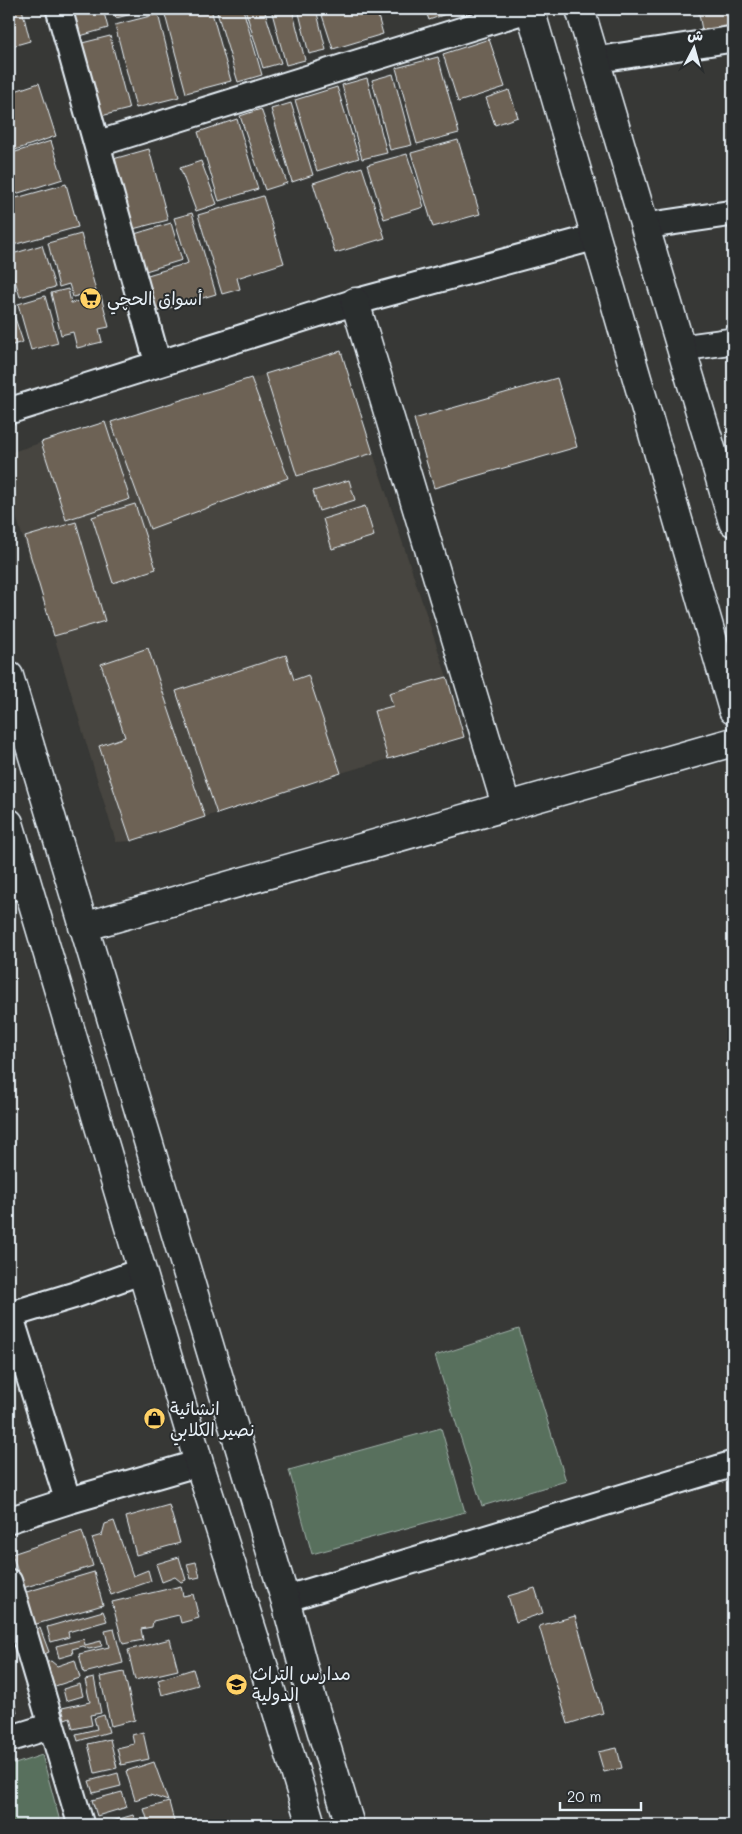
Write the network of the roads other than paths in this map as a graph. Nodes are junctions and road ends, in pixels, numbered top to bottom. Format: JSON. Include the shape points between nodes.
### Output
{"nodes":[{"id":1,"x":59,"y":9,"type":"edge"},
{"id":2,"x":530,"y":9,"type":"edge"},
{"id":3,"x":580,"y":9,"type":"edge"},
{"id":4,"x":733,"y":39,"type":"edge"},
{"id":5,"x":595,"y":60,"type":"junction"},
{"id":6,"x":97,"y":144,"type":"junction"},
{"id":7,"x":733,"y":213,"type":"edge"},
{"id":8,"x":645,"y":226,"type":"junction"},
{"id":9,"x":596,"y":237,"type":"junction"},
{"id":10,"x":354,"y":302,"type":"junction"},
{"id":11,"x":733,"y":341,"type":"edge"},
{"id":12,"x":682,"y":348,"type":"junction"},
{"id":13,"x":158,"y":364,"type":"junction"},
{"id":14,"x":9,"y":411,"type":"edge"},
{"id":15,"x":733,"y":522,"type":"edge"},
{"id":16,"x":9,"y":676,"type":"edge"},
{"id":17,"x":733,"y":710,"type":"edge"},
{"id":18,"x":733,"y":742,"type":"edge"},
{"id":19,"x":506,"y":806,"type":"junction"},
{"id":20,"x":9,"y":823,"type":"edge"},
{"id":21,"x":17,"y":886,"type":"edge"},
{"id":22,"x":83,"y":927,"type":"junction"},
{"id":23,"x":142,"y":1271,"type":"junction"},
{"id":24,"x":9,"y":1315,"type":"edge"},
{"id":25,"x":199,"y":1463,"type":"junction"},
{"id":26,"x":733,"y":1464,"type":"edge"},
{"id":27,"x":68,"y":1501,"type":"junction"},
{"id":28,"x":9,"y":1520,"type":"edge"},
{"id":29,"x":9,"y":1582,"type":"edge"},
{"id":30,"x":285,"y":1599,"type":"junction"},
{"id":31,"x":302,"y":1664,"type":"junction"},
{"id":32,"x":265,"y":1671,"type":"junction"},
{"id":33,"x":51,"y":1726,"type":"junction"},
{"id":34,"x":9,"y":1739,"type":"edge"},
{"id":35,"x":329,"y":1756,"type":"junction"},
{"id":36,"x":294,"y":1770,"type":"junction"},
{"id":37,"x":81,"y":1825,"type":"edge"},
{"id":38,"x":311,"y":1825,"type":"edge"},
{"id":39,"x":350,"y":1825,"type":"edge"}],
"edges":[{"from":1,"to":6,"type":"street"},
{"from":2,"to":6,"type":"street"},
{"from":2,"to":9,"type":"street"},
{"from":3,"to":5,"type":"street"},
{"from":4,"to":5,"type":"street"},
{"from":5,"to":8,"type":"street"},
{"from":6,"to":13,"type":"street"},
{"from":7,"to":8,"type":"street"},
{"from":8,"to":12,"type":"street"},
{"from":9,"to":10,"type":"street"},
{"from":9,"to":17,"type":"street"},
{"from":10,"to":13,"type":"street"},
{"from":10,"to":19,"type":"street"},
{"from":11,"to":12,"type":"street"},
{"from":12,"to":15,"type":"street"},
{"from":13,"to":14,"type":"street"},
{"from":16,"to":22,"type":"street"},
{"from":18,"to":19,"type":"street"},
{"from":19,"to":22,"type":"street"},
{"from":20,"to":21,"type":"street"},
{"from":21,"to":23,"type":"street"},
{"from":22,"to":30,"type":"street"},
{"from":23,"to":24,"type":"street"},
{"from":23,"to":25,"type":"street"},
{"from":24,"to":27,"type":"street"},
{"from":25,"to":27,"type":"street"},
{"from":25,"to":32,"type":"street"},
{"from":26,"to":30,"type":"street"},
{"from":27,"to":28,"type":"street"},
{"from":29,"to":33,"type":"street"},
{"from":30,"to":31,"type":"street"},
{"from":31,"to":32,"type":"street","via":[[299,1670],[286,1676]]},
{"from":31,"to":35,"type":"street"},
{"from":32,"to":36,"type":"street"},
{"from":33,"to":34,"type":"street"},
{"from":33,"to":37,"type":"street"},
{"from":35,"to":36,"type":"street","via":[[311,1756]]},
{"from":35,"to":39,"type":"street"},
{"from":36,"to":38,"type":"street"}]}
